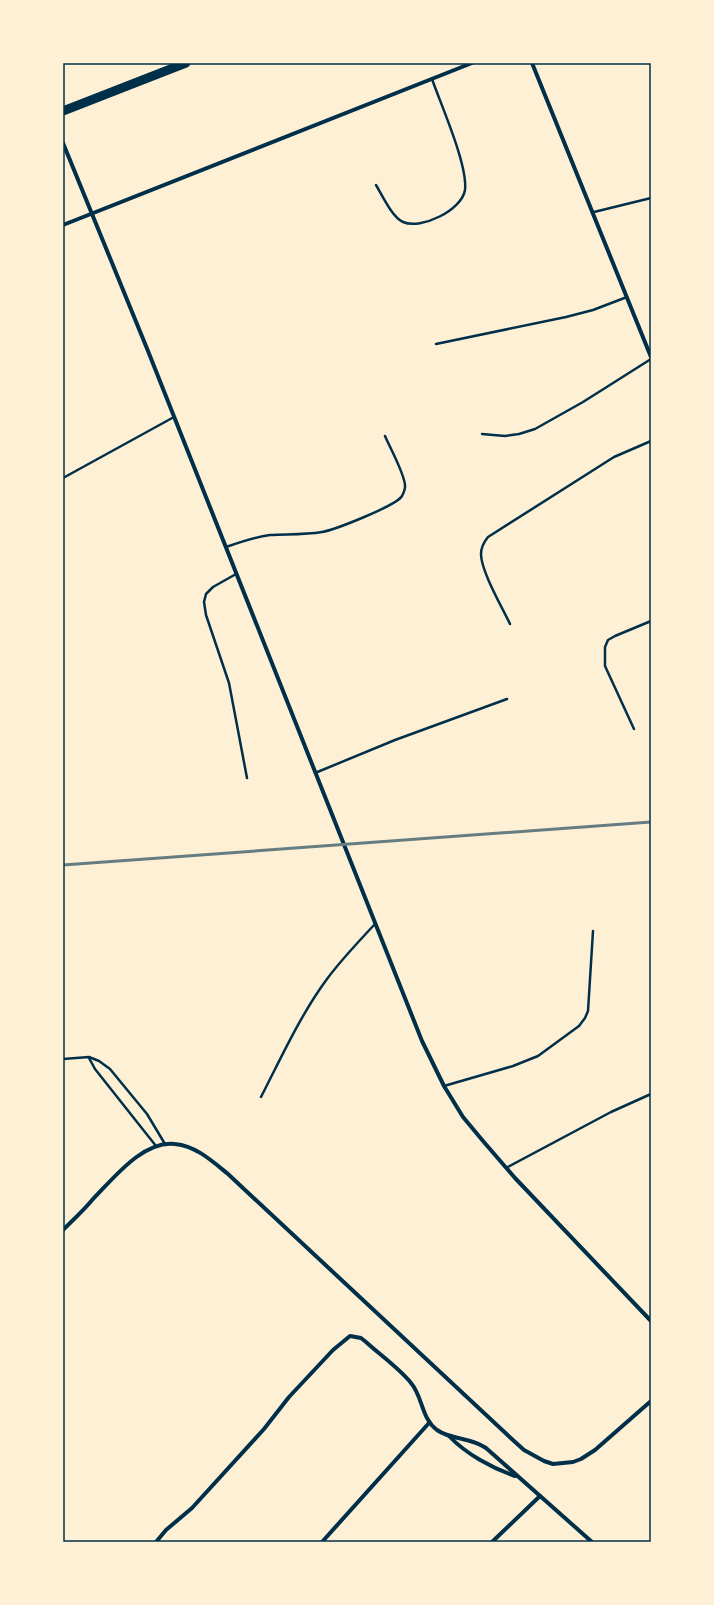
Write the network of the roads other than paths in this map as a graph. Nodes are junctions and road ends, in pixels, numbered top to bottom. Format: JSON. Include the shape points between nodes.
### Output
{"nodes":[{"id":1,"x":186,"y":63,"type":"edge"},
{"id":2,"x":472,"y":63,"type":"edge"},
{"id":3,"x":532,"y":63,"type":"edge"},
{"id":4,"x":432,"y":79,"type":"junction"},
{"id":5,"x":63,"y":111,"type":"edge"},
{"id":6,"x":63,"y":143,"type":"edge"},
{"id":7,"x":376,"y":185,"type":"dead end"},
{"id":8,"x":651,"y":198,"type":"edge"},
{"id":9,"x":594,"y":212,"type":"junction"},
{"id":10,"x":92,"y":214,"type":"junction"},
{"id":11,"x":63,"y":225,"type":"edge"},
{"id":12,"x":627,"y":297,"type":"junction"},
{"id":13,"x":436,"y":344,"type":"dead end"},
{"id":14,"x":651,"y":358,"type":"edge"},
{"id":15,"x":174,"y":417,"type":"junction"},
{"id":16,"x":482,"y":434,"type":"dead end"},
{"id":17,"x":385,"y":436,"type":"dead end"},
{"id":18,"x":651,"y":441,"type":"edge"},
{"id":19,"x":63,"y":478,"type":"edge"},
{"id":20,"x":226,"y":547,"type":"junction"},
{"id":21,"x":236,"y":574,"type":"junction"},
{"id":22,"x":651,"y":621,"type":"edge"},
{"id":23,"x":510,"y":624,"type":"dead end"},
{"id":24,"x":507,"y":699,"type":"dead end"},
{"id":25,"x":634,"y":729,"type":"dead end"},
{"id":26,"x":315,"y":773,"type":"junction"},
{"id":27,"x":247,"y":778,"type":"dead end"},
{"id":28,"x":375,"y":924,"type":"junction"},
{"id":29,"x":592,"y":931,"type":"dead end"},
{"id":30,"x":89,"y":1058,"type":"junction"},
{"id":31,"x":63,"y":1060,"type":"edge"},
{"id":32,"x":444,"y":1086,"type":"junction"},
{"id":33,"x":651,"y":1094,"type":"edge"},
{"id":34,"x":261,"y":1096,"type":"dead end"},
{"id":35,"x":166,"y":1145,"type":"junction"},
{"id":36,"x":156,"y":1147,"type":"junction"},
{"id":37,"x":506,"y":1168,"type":"junction"},
{"id":38,"x":63,"y":1230,"type":"edge"},
{"id":39,"x":651,"y":1321,"type":"edge"},
{"id":40,"x":651,"y":1401,"type":"edge"},
{"id":41,"x":429,"y":1423,"type":"junction"},
{"id":42,"x":449,"y":1436,"type":"junction"},
{"id":43,"x":517,"y":1476,"type":"junction"},
{"id":44,"x":540,"y":1496,"type":"junction"},
{"id":45,"x":156,"y":1542,"type":"edge"},
{"id":46,"x":322,"y":1542,"type":"edge"},
{"id":47,"x":492,"y":1542,"type":"edge"},
{"id":48,"x":592,"y":1542,"type":"edge"}],
"edges":[{"from":1,"to":5,"type":"highway"},
{"from":2,"to":4,"type":"street"},
{"from":3,"to":9,"type":"street"},
{"from":4,"to":7,"type":"lane","via":[[462,166],[465,190],[461,199],[455,207],[440,216],[412,224],[402,222],[393,213]]},
{"from":4,"to":10,"type":"street"},
{"from":6,"to":10,"type":"street"},
{"from":8,"to":9,"type":"lane"},
{"from":9,"to":12,"type":"street"},
{"from":10,"to":11,"type":"street"},
{"from":10,"to":15,"type":"street"},
{"from":12,"to":13,"type":"lane","via":[[566,317]]},
{"from":12,"to":14,"type":"street"},
{"from":14,"to":16,"type":"lane","via":[[583,402],[535,429],[505,436]]},
{"from":15,"to":19,"type":"lane"},
{"from":15,"to":20,"type":"street"},
{"from":17,"to":20,"type":"lane","via":[[405,487],[402,496],[394,503],[324,532],[270,535]]},
{"from":18,"to":23,"type":"lane","via":[[614,458],[488,537],[482,546],[482,560]]},
{"from":20,"to":21,"type":"street"},
{"from":21,"to":26,"type":"street"},
{"from":21,"to":27,"type":"lane","via":[[213,587],[206,594],[204,602],[229,683]]},
{"from":22,"to":25,"type":"lane","via":[[615,636],[608,640],[605,647],[605,666]]},
{"from":24,"to":26,"type":"lane","via":[[395,740]]},
{"from":26,"to":28,"type":"street"},
{"from":28,"to":32,"type":"street","via":[[422,1041]]},
{"from":28,"to":34,"type":"lane","via":[[326,980],[308,1008]]},
{"from":29,"to":32,"type":"lane","via":[[588,1011],[579,1026],[538,1056]]},
{"from":30,"to":31,"type":"lane"},
{"from":30,"to":35,"type":"lane","via":[[110,1069],[147,1114]]},
{"from":30,"to":36,"type":"lane"},
{"from":32,"to":37,"type":"street","via":[[463,1117]]},
{"from":33,"to":37,"type":"lane"},
{"from":35,"to":36,"type":"street"},
{"from":35,"to":40,"type":"street","via":[[190,1148],[214,1162],[534,1456],[553,1464],[581,1459]]},
{"from":36,"to":38,"type":"street","via":[[125,1167]]},
{"from":37,"to":39,"type":"street"},
{"from":41,"to":42,"type":"street"},
{"from":41,"to":45,"type":"street","via":[[408,1380],[361,1338],[350,1336],[333,1350],[289,1397],[264,1429],[192,1508]]},
{"from":41,"to":46,"type":"street"},
{"from":42,"to":43,"type":"street","via":[[478,1458]]},
{"from":42,"to":43,"type":"street","via":[[480,1444]]},
{"from":43,"to":44,"type":"street"},
{"from":44,"to":47,"type":"street"},
{"from":44,"to":48,"type":"street"}]}
